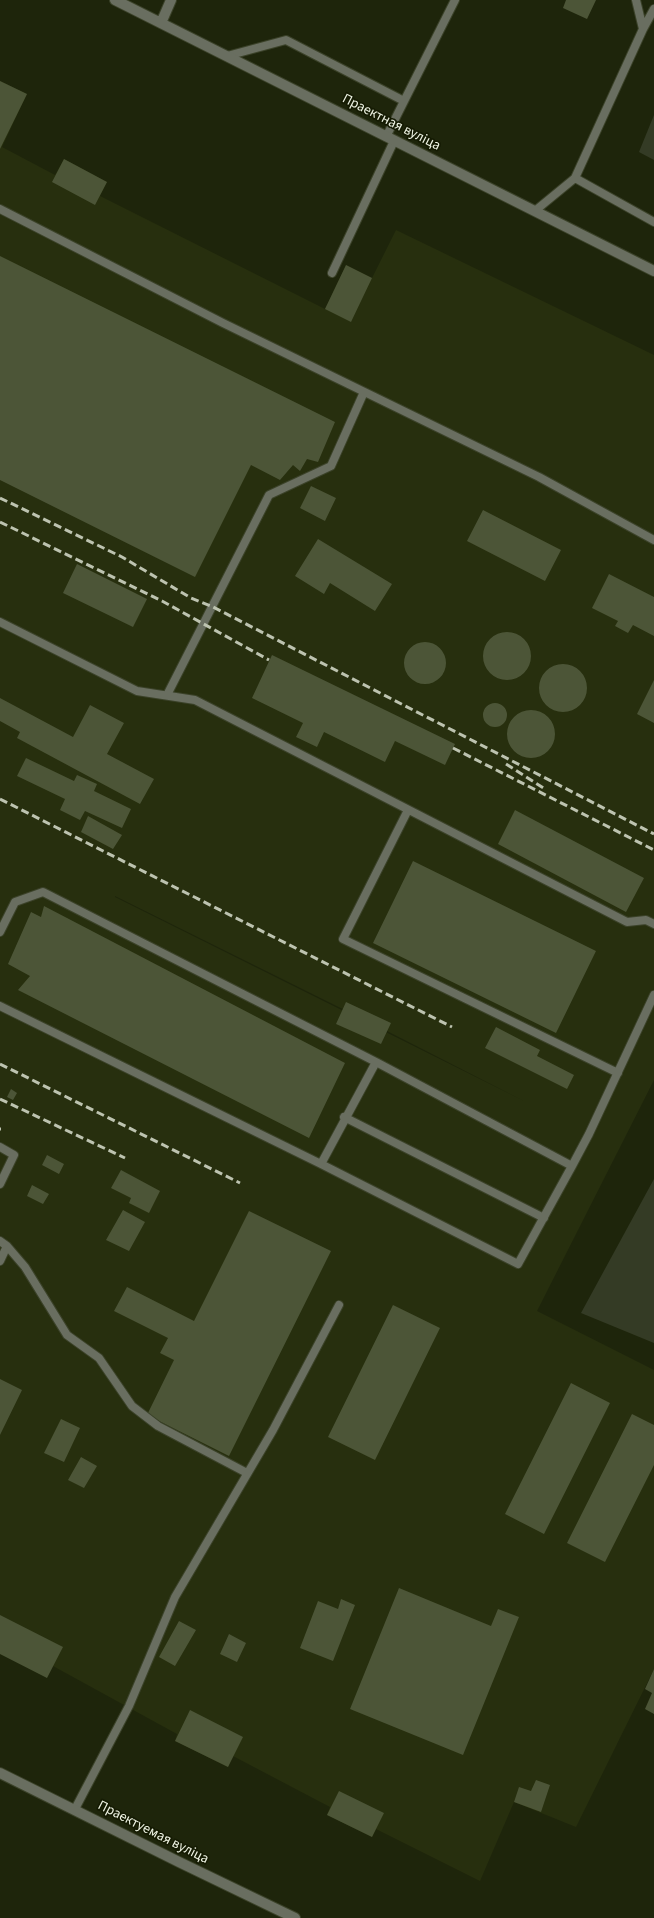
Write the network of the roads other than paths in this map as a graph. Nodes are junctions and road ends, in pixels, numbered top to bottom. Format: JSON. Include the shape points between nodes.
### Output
{"nodes":[{"id":1,"x":115,"y":0,"type":"edge"},
{"id":2,"x":171,"y":0,"type":"edge"},
{"id":3,"x":455,"y":0,"type":"edge"},
{"id":4,"x":636,"y":0,"type":"edge"},
{"id":5,"x":654,"y":9,"type":"edge"},
{"id":6,"x":161,"y":23,"type":"junction"},
{"id":7,"x":643,"y":29,"type":"junction"},
{"id":8,"x":227,"y":56,"type":"junction"},
{"id":9,"x":404,"y":101,"type":"junction"},
{"id":10,"x":390,"y":139,"type":"junction"},
{"id":11,"x":575,"y":178,"type":"junction"},
{"id":12,"x":0,"y":209,"type":"edge"},
{"id":13,"x":536,"y":210,"type":"junction"},
{"id":14,"x":654,"y":222,"type":"edge"},
{"id":15,"x":654,"y":270,"type":"edge"},
{"id":16,"x":332,"y":273,"type":"dead end"},
{"id":17,"x":364,"y":392,"type":"junction"},
{"id":18,"x":654,"y":540,"type":"edge"},
{"id":19,"x":0,"y":622,"type":"edge"},
{"id":20,"x":167,"y":695,"type":"junction"},
{"id":21,"x":408,"y":810,"type":"junction"},
{"id":22,"x":654,"y":924,"type":"edge"},
{"id":23,"x":0,"y":932,"type":"edge"},
{"id":24,"x":654,"y":995,"type":"edge"},
{"id":25,"x":0,"y":1006,"type":"edge"},
{"id":26,"x":376,"y":1062,"type":"junction"},
{"id":27,"x":618,"y":1073,"type":"junction"},
{"id":28,"x":344,"y":1117,"type":"junction"},
{"id":29,"x":0,"y":1147,"type":"edge"},
{"id":30,"x":321,"y":1164,"type":"junction"},
{"id":31,"x":572,"y":1166,"type":"junction"},
{"id":32,"x":0,"y":1184,"type":"edge"},
{"id":33,"x":544,"y":1218,"type":"junction"},
{"id":34,"x":0,"y":1240,"type":"edge"},
{"id":35,"x":7,"y":1246,"type":"junction"},
{"id":36,"x":0,"y":1261,"type":"edge"},
{"id":37,"x":339,"y":1305,"type":"dead end"},
{"id":38,"x":248,"y":1473,"type":"junction"},
{"id":39,"x":0,"y":1772,"type":"edge"},
{"id":40,"x":75,"y":1809,"type":"junction"},
{"id":41,"x":295,"y":1918,"type":"edge"}],
"edges":[{"from":1,"to":6,"type":"street","name":"Праектная вуліца"},
{"from":2,"to":6,"type":"street"},
{"from":3,"to":9,"type":"lane"},
{"from":4,"to":7,"type":"lane"},
{"from":5,"to":7,"type":"lane"},
{"from":6,"to":8,"type":"street","name":"Праектная вуліца"},
{"from":7,"to":11,"type":"lane"},
{"from":8,"to":9,"type":"lane","via":[[286,40]]},
{"from":8,"to":10,"type":"street","name":"Праектная вуліца"},
{"from":9,"to":10,"type":"lane"},
{"from":10,"to":13,"type":"street","name":"Праектная вуліца"},
{"from":10,"to":16,"type":"lane"},
{"from":11,"to":13,"type":"lane"},
{"from":11,"to":14,"type":"lane"},
{"from":12,"to":17,"type":"lane"},
{"from":13,"to":15,"type":"street","name":"Праектная вуліца"},
{"from":17,"to":18,"type":"lane","via":[[539,477]]},
{"from":17,"to":20,"type":"lane","via":[[331,466],[269,495]]},
{"from":19,"to":20,"type":"lane","via":[[137,691]]},
{"from":20,"to":21,"type":"lane","via":[[195,700]]},
{"from":21,"to":22,"type":"lane","via":[[627,922],[646,920]]},
{"from":21,"to":27,"type":"lane","via":[[344,939]]},
{"from":23,"to":26,"type":"lane","via":[[15,902],[42,892]]},
{"from":24,"to":27,"type":"lane"},
{"from":25,"to":30,"type":"lane"},
{"from":26,"to":28,"type":"lane"},
{"from":26,"to":31,"type":"lane"},
{"from":27,"to":31,"type":"lane"},
{"from":28,"to":30,"type":"lane"},
{"from":28,"to":33,"type":"lane"},
{"from":29,"to":32,"type":"lane","via":[[14,1155]]},
{"from":30,"to":33,"type":"lane","via":[[518,1264]]},
{"from":31,"to":33,"type":"lane"},
{"from":34,"to":35,"type":"lane"},
{"from":35,"to":36,"type":"lane"},
{"from":35,"to":38,"type":"lane","via":[[25,1267],[67,1335],[99,1358],[132,1406],[158,1426]]},
{"from":37,"to":38,"type":"lane"},
{"from":38,"to":40,"type":"lane","via":[[175,1597],[129,1706]]},
{"from":39,"to":40,"type":"street","name":"Праектуемая вуліца"},
{"from":40,"to":41,"type":"street","name":"Праектуемая вуліца"}]}
